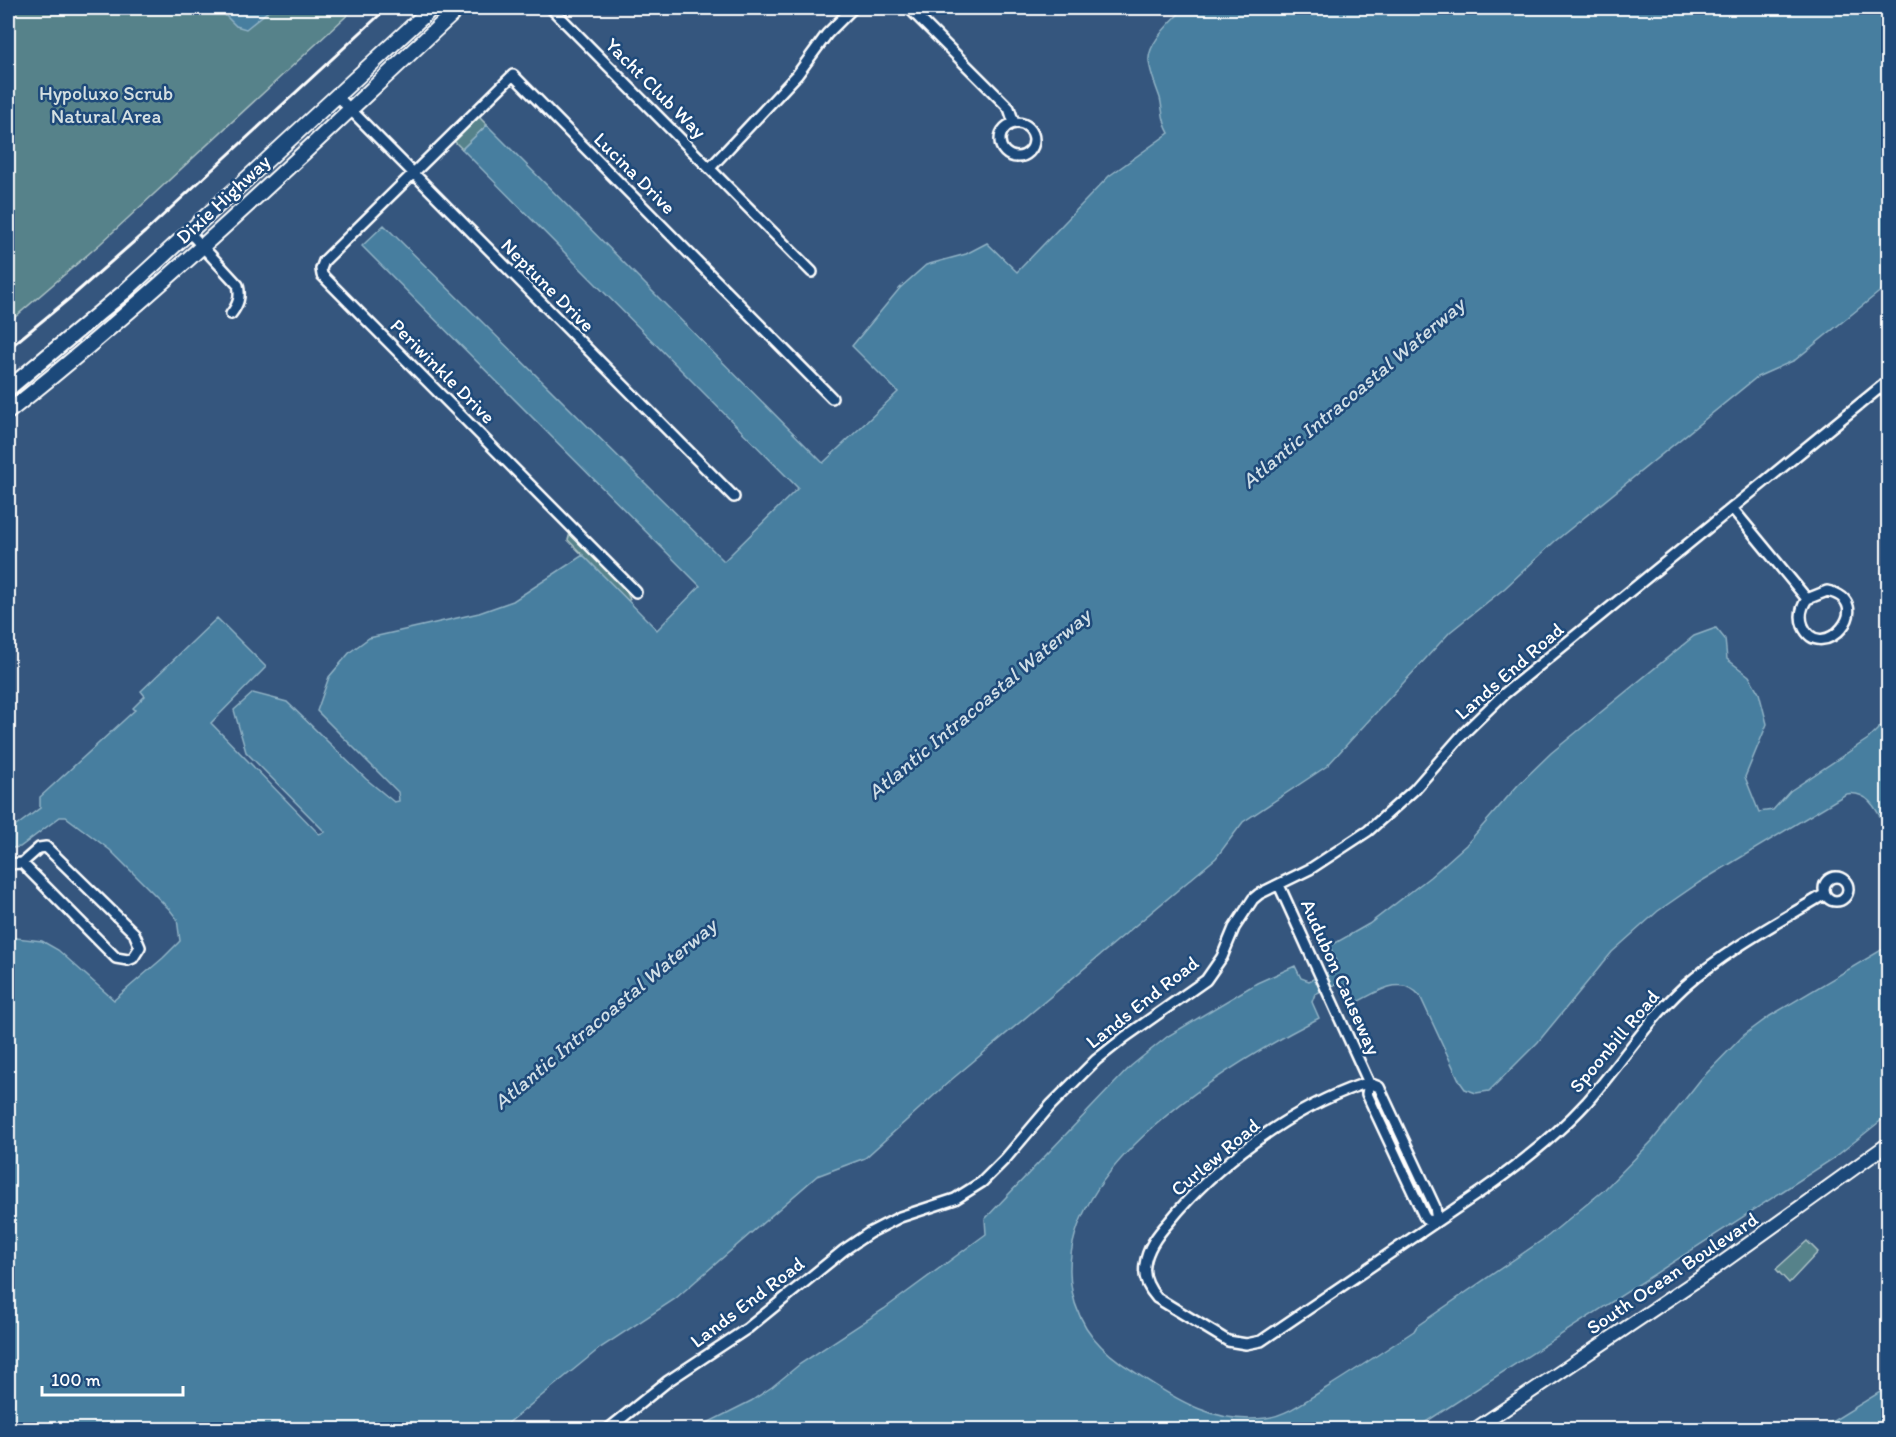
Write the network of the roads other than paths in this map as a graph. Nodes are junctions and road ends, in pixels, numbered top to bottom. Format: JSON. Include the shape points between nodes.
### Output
{"nodes":[{"id":1,"x":432,"y":8,"type":"edge"},
{"id":2,"x":459,"y":8,"type":"edge"},
{"id":3,"x":551,"y":8,"type":"edge"},
{"id":4,"x":853,"y":8,"type":"edge"},
{"id":5,"x":909,"y":8,"type":"edge"},
{"id":6,"x":337,"y":96,"type":"junction"},
{"id":7,"x":349,"y":109,"type":"junction"},
{"id":8,"x":1014,"y":123,"type":"dead end"},
{"id":9,"x":710,"y":168,"type":"junction"},
{"id":10,"x":412,"y":174,"type":"junction"},
{"id":11,"x":189,"y":232,"type":"junction"},
{"id":12,"x":201,"y":245,"type":"junction"},
{"id":13,"x":812,"y":272,"type":"dead end"},
{"id":14,"x":231,"y":314,"type":"dead end"},
{"id":15,"x":24,"y":376,"type":"junction"},
{"id":16,"x":1888,"y":381,"type":"edge"},
{"id":17,"x":8,"y":389,"type":"edge"},
{"id":18,"x":35,"y":390,"type":"junction"},
{"id":19,"x":832,"y":398,"type":"dead end"},
{"id":20,"x":8,"y":412,"type":"edge"},
{"id":21,"x":734,"y":498,"type":"dead end"},
{"id":22,"x":1731,"y":508,"type":"junction"},
{"id":23,"x":636,"y":592,"type":"dead end"},
{"id":24,"x":1807,"y":599,"type":"junction"},
{"id":25,"x":12,"y":862,"type":"edge"},
{"id":26,"x":1279,"y":885,"type":"junction"},
{"id":27,"x":1825,"y":894,"type":"dead end"},
{"id":28,"x":1369,"y":1083,"type":"junction"},
{"id":29,"x":1888,"y":1144,"type":"edge"},
{"id":30,"x":1437,"y":1221,"type":"junction"},
{"id":31,"x":607,"y":1430,"type":"edge"},
{"id":32,"x":1474,"y":1430,"type":"edge"}],
"edges":[{"from":1,"to":6,"type":"main road","name":"Dixie Highway"},
{"from":2,"to":7,"type":"main road","name":"Dixie Highway"},
{"from":3,"to":9,"type":"street","name":"Yacht Club Way"},
{"from":4,"to":9,"type":"street","name":"Yacht Club Way"},
{"from":5,"to":8,"type":"street","via":[[1009,108]]},
{"from":6,"to":7,"type":"street","name":"Neptune Drive"},
{"from":6,"to":11,"type":"main road","name":"Dixie Highway"},
{"from":7,"to":10,"type":"street","name":"Neptune Drive"},
{"from":7,"to":12,"type":"main road","name":"Dixie Highway"},
{"from":9,"to":13,"type":"street","name":"Yacht Club Way"},
{"from":10,"to":19,"type":"street","name":"Lucina Drive","via":[[513,75]]},
{"from":10,"to":21,"type":"street","name":"Neptune Drive"},
{"from":10,"to":23,"type":"street","name":"Periwinkle Drive","via":[[324,261],[322,274]]},
{"from":11,"to":12,"type":"street"},
{"from":11,"to":15,"type":"main road","name":"Dixie Highway"},
{"from":12,"to":14,"type":"street","via":[[238,285],[240,294]]},
{"from":12,"to":18,"type":"main road","name":"Dixie Highway"},
{"from":15,"to":17,"type":"main road","name":"Dixie Highway"},
{"from":15,"to":18,"type":"main road"},
{"from":16,"to":22,"type":"street","name":"Lands End Road"},
{"from":18,"to":20,"type":"main road","name":"Dixie Highway"},
{"from":22,"to":24,"type":"street"},
{"from":22,"to":26,"type":"street","name":"Lands End Road","via":[[1504,694],[1414,790],[1368,831]]},
{"from":24,"to":24,"type":"street","via":[[1801,614],[1810,636],[1826,639],[1845,625],[1849,611],[1834,592]]},
{"from":25,"to":25,"type":"street","via":[[116,958],[128,960],[138,951],[140,946],[134,933],[52,851],[39,848]]},
{"from":26,"to":28,"type":"street","name":"Audubon Causeway"},
{"from":26,"to":31,"type":"street","name":"Lands End Road","via":[[1253,899],[1206,980],[1096,1060],[982,1182],[955,1199],[900,1217],[869,1233],[748,1328],[668,1381]]},
{"from":27,"to":30,"type":"street","name":"Spoonbill Road","via":[[1732,950],[1685,987],[1654,1018],[1585,1104],[1541,1147]]},
{"from":28,"to":30,"type":"street","name":"Audubon Causeway","via":[[1379,1087],[1435,1207]]},
{"from":28,"to":30,"type":"street","name":"Audubon Causeway","via":[[1367,1094],[1424,1216]]},
{"from":28,"to":30,"type":"street","name":"Curlew Road","via":[[1350,1088],[1298,1115],[1252,1145],[1202,1186],[1149,1250],[1145,1270],[1152,1292],[1228,1341],[1254,1343]]},
{"from":29,"to":32,"type":"main road","name":"South Ocean Boulevard","via":[[1712,1270]]}]}
